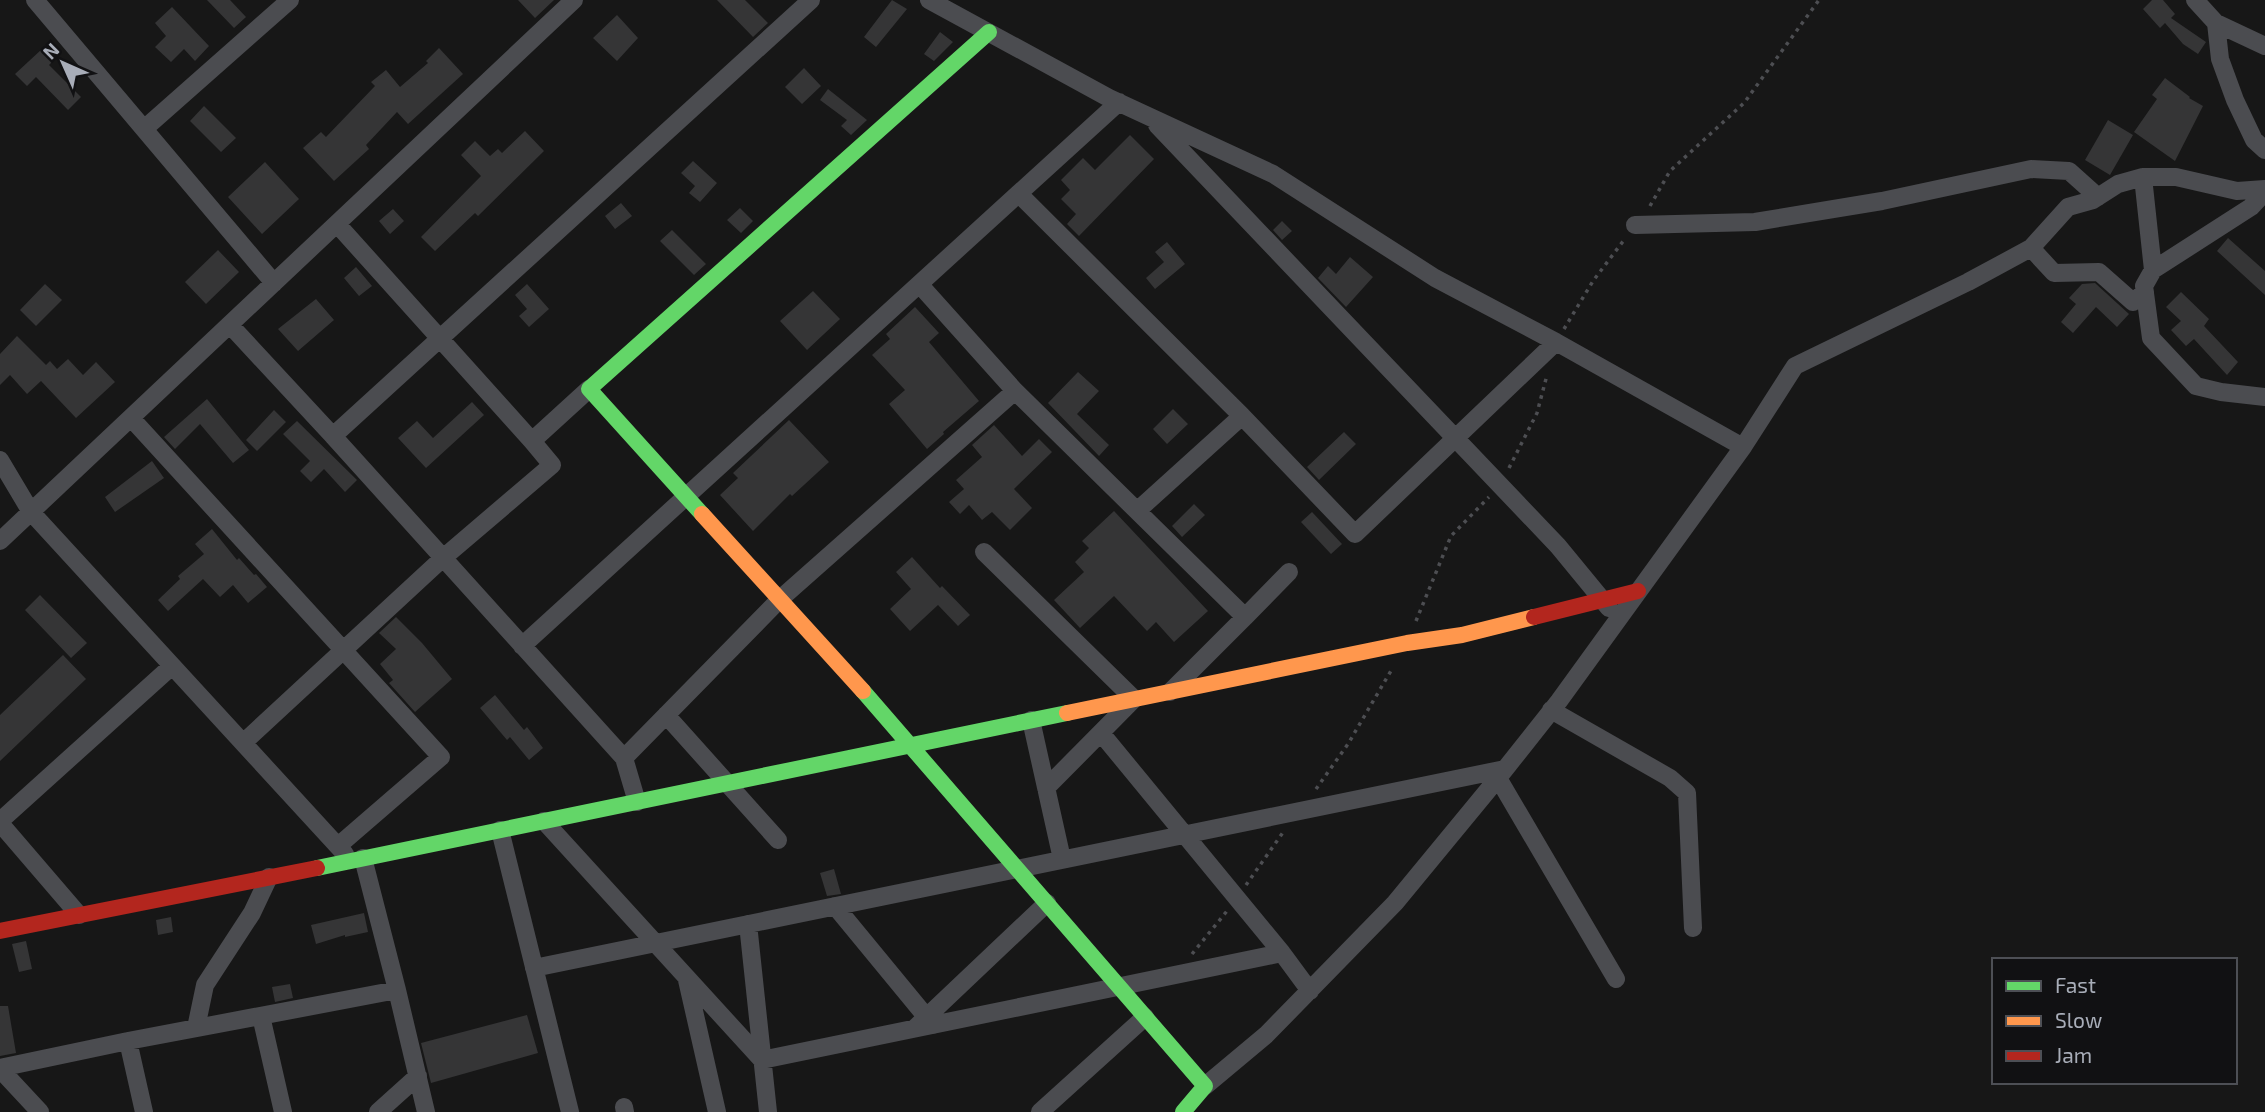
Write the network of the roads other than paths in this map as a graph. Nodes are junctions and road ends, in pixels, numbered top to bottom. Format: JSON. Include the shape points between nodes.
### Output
{"nodes":[{"id":1,"x":290,"y":0,"type":"edge"},
{"id":2,"x":574,"y":0,"type":"edge"},
{"id":3,"x":811,"y":0,"type":"edge"},
{"id":4,"x":929,"y":0,"type":"edge"},
{"id":5,"x":2195,"y":0,"type":"edge"},
{"id":6,"x":46,"y":4,"type":"edge"},
{"id":7,"x":2216,"y":23,"type":"junction"},
{"id":8,"x":989,"y":32,"type":"junction"},
{"id":9,"x":2265,"y":46,"type":"edge"},
{"id":10,"x":1119,"y":102,"type":"junction"},
{"id":11,"x":1150,"y":117,"type":"junction"},
{"id":12,"x":144,"y":129,"type":"junction"},
{"id":13,"x":2265,"y":150,"type":"edge"},
{"id":14,"x":2143,"y":177,"type":"junction"},
{"id":15,"x":2265,"y":190,"type":"edge"},
{"id":16,"x":1019,"y":194,"type":"junction"},
{"id":17,"x":2098,"y":197,"type":"junction"},
{"id":18,"x":337,"y":224,"type":"junction"},
{"id":19,"x":1635,"y":225,"type":"road end"},
{"id":20,"x":2031,"y":248,"type":"junction"},
{"id":21,"x":2153,"y":270,"type":"junction"},
{"id":22,"x":274,"y":283,"type":"junction"},
{"id":23,"x":919,"y":285,"type":"junction"},
{"id":24,"x":2145,"y":292,"type":"junction"},
{"id":25,"x":230,"y":325,"type":"junction"},
{"id":26,"x":441,"y":340,"type":"junction"},
{"id":27,"x":1556,"y":342,"type":"junction"},
{"id":28,"x":589,"y":389,"type":"junction"},
{"id":29,"x":1015,"y":391,"type":"junction"},
{"id":30,"x":2265,"y":397,"type":"edge"},
{"id":31,"x":1242,"y":416,"type":"junction"},
{"id":32,"x":131,"y":418,"type":"junction"},
{"id":33,"x":333,"y":436,"type":"junction"},
{"id":34,"x":1455,"y":439,"type":"junction"},
{"id":35,"x":531,"y":440,"type":"junction"},
{"id":36,"x":1743,"y":447,"type":"junction"},
{"id":37,"x":0,"y":460,"type":"edge"},
{"id":38,"x":686,"y":497,"type":"junction"},
{"id":39,"x":1137,"y":511,"type":"junction"},
{"id":40,"x":31,"y":512,"type":"junction"},
{"id":41,"x":0,"y":541,"type":"edge"},
{"id":42,"x":984,"y":552,"type":"dead end"},
{"id":43,"x":443,"y":558,"type":"junction"},
{"id":44,"x":1289,"y":572,"type":"dead end"},
{"id":45,"x":1638,"y":591,"type":"junction"},
{"id":46,"x":779,"y":600,"type":"junction"},
{"id":47,"x":1603,"y":600,"type":"junction"},
{"id":48,"x":1245,"y":617,"type":"junction"},
{"id":49,"x":1618,"y":618,"type":"junction"},
{"id":50,"x":522,"y":646,"type":"junction"},
{"id":51,"x":343,"y":649,"type":"junction"},
{"id":52,"x":172,"y":666,"type":"junction"},
{"id":53,"x":1170,"y":692,"type":"junction"},
{"id":54,"x":1134,"y":699,"type":"junction"},
{"id":55,"x":1551,"y":710,"type":"junction"},
{"id":56,"x":666,"y":715,"type":"junction"},
{"id":57,"x":1031,"y":720,"type":"junction"},
{"id":58,"x":1101,"y":733,"type":"junction"},
{"id":59,"x":243,"y":743,"type":"junction"},
{"id":60,"x":911,"y":745,"type":"junction"},
{"id":61,"x":624,"y":758,"type":"junction"},
{"id":62,"x":1502,"y":773,"type":"junction"},
{"id":63,"x":727,"y":783,"type":"junction"},
{"id":64,"x":1046,"y":788,"type":"junction"},
{"id":65,"x":637,"y":802,"type":"junction"},
{"id":66,"x":544,"y":821,"type":"junction"},
{"id":67,"x":0,"y":822,"type":"edge"},
{"id":68,"x":500,"y":830,"type":"junction"},
{"id":69,"x":1184,"y":835,"type":"junction"},
{"id":70,"x":778,"y":840,"type":"dead end"},
{"id":71,"x":338,"y":846,"type":"junction"},
{"id":72,"x":1062,"y":859,"type":"junction"},
{"id":73,"x":358,"y":860,"type":"junction"},
{"id":74,"x":1017,"y":869,"type":"junction"},
{"id":75,"x":270,"y":877,"type":"junction"},
{"id":76,"x":1047,"y":903,"type":"junction"},
{"id":77,"x":835,"y":906,"type":"junction"},
{"id":78,"x":79,"y":915,"type":"junction"},
{"id":79,"x":748,"y":924,"type":"junction"},
{"id":80,"x":1693,"y":928,"type":"dead end"},
{"id":81,"x":0,"y":930,"type":"edge"},
{"id":82,"x":654,"y":943,"type":"junction"},
{"id":83,"x":1282,"y":953,"type":"junction"},
{"id":84,"x":534,"y":968,"type":"junction"},
{"id":85,"x":1616,"y":979,"type":"dead end"},
{"id":86,"x":687,"y":980,"type":"junction"},
{"id":87,"x":1119,"y":986,"type":"junction"},
{"id":88,"x":397,"y":990,"type":"junction"},
{"id":89,"x":1310,"y":990,"type":"junction"},
{"id":90,"x":261,"y":1016,"type":"junction"},
{"id":91,"x":1145,"y":1017,"type":"junction"},
{"id":92,"x":925,"y":1023,"type":"junction"},
{"id":93,"x":196,"y":1028,"type":"junction"},
{"id":94,"x":128,"y":1041,"type":"junction"},
{"id":95,"x":762,"y":1060,"type":"junction"},
{"id":96,"x":0,"y":1069,"type":"edge"},
{"id":97,"x":418,"y":1076,"type":"junction"},
{"id":98,"x":1205,"y":1086,"type":"junction"},
{"id":99,"x":40,"y":1112,"type":"edge"},
{"id":100,"x":144,"y":1112,"type":"edge"},
{"id":101,"x":283,"y":1112,"type":"edge"},
{"id":102,"x":378,"y":1112,"type":"edge"},
{"id":103,"x":426,"y":1112,"type":"edge"},
{"id":104,"x":570,"y":1112,"type":"edge"},
{"id":105,"x":717,"y":1112,"type":"edge"},
{"id":106,"x":768,"y":1112,"type":"edge"},
{"id":107,"x":1040,"y":1112,"type":"edge"},
{"id":108,"x":1183,"y":1112,"type":"edge"}],
"edges":[{"from":1,"to":12,"type":"street"},
{"from":2,"to":18,"type":"street"},
{"from":3,"to":26,"type":"street"},
{"from":4,"to":8,"type":"street"},
{"from":5,"to":7,"type":"street"},
{"from":6,"to":12,"type":"street"},
{"from":7,"to":9,"type":"street"},
{"from":7,"to":13,"type":"street","via":[[2220,59],[2235,100],[2254,140]]},
{"from":8,"to":10,"type":"street"},
{"from":8,"to":28,"type":"street"},
{"from":10,"to":11,"type":"street"},
{"from":10,"to":16,"type":"street"},
{"from":11,"to":27,"type":"street","via":[[1273,174],[1435,278]]},
{"from":11,"to":34,"type":"street"},
{"from":12,"to":22,"type":"street"},
{"from":14,"to":15,"type":"street","via":[[2176,177],[2237,191]]},
{"from":14,"to":17,"type":"street","via":[[2118,184]]},
{"from":14,"to":21,"type":"street"},
{"from":15,"to":21,"type":"street","via":[[2251,207]]},
{"from":16,"to":23,"type":"street"},
{"from":16,"to":31,"type":"street"},
{"from":17,"to":19,"type":"street","via":[[2068,171],[2031,169],[1755,222]]},
{"from":17,"to":20,"type":"street","via":[[2068,207]]},
{"from":18,"to":22,"type":"street"},
{"from":18,"to":26,"type":"street"},
{"from":20,"to":24,"type":"street","via":[[2054,272],[2099,272],[2133,302]]},
{"from":20,"to":36,"type":"street","via":[[1794,366]]},
{"from":21,"to":24,"type":"street"},
{"from":22,"to":25,"type":"street"},
{"from":23,"to":29,"type":"street"},
{"from":23,"to":38,"type":"street"},
{"from":24,"to":30,"type":"street","via":[[2151,338],[2196,386]]},
{"from":25,"to":32,"type":"street"},
{"from":25,"to":33,"type":"street"},
{"from":26,"to":33,"type":"street"},
{"from":26,"to":35,"type":"street"},
{"from":27,"to":34,"type":"street"},
{"from":27,"to":36,"type":"street"},
{"from":28,"to":35,"type":"street"},
{"from":28,"to":38,"type":"street"},
{"from":29,"to":39,"type":"street"},
{"from":29,"to":46,"type":"street"},
{"from":31,"to":34,"type":"street","via":[[1356,534]]},
{"from":31,"to":39,"type":"street"},
{"from":32,"to":40,"type":"street"},
{"from":32,"to":51,"type":"street"},
{"from":33,"to":43,"type":"street"},
{"from":34,"to":47,"type":"street"},
{"from":35,"to":43,"type":"street","via":[[552,465]]},
{"from":36,"to":45,"type":"street"},
{"from":37,"to":40,"type":"street"},
{"from":38,"to":46,"type":"street"},
{"from":38,"to":50,"type":"street"},
{"from":39,"to":48,"type":"street"},
{"from":40,"to":41,"type":"street"},
{"from":40,"to":52,"type":"street"},
{"from":42,"to":54,"type":"street"},
{"from":43,"to":50,"type":"street"},
{"from":43,"to":51,"type":"street"},
{"from":44,"to":48,"type":"street"},
{"from":45,"to":47,"type":"street"},
{"from":45,"to":49,"type":"street"},
{"from":46,"to":56,"type":"street"},
{"from":46,"to":60,"type":"street"},
{"from":47,"to":49,"type":"street"},
{"from":47,"to":53,"type":"street","via":[[1462,635]]},
{"from":48,"to":53,"type":"street"},
{"from":49,"to":55,"type":"street"},
{"from":50,"to":61,"type":"street"},
{"from":51,"to":59,"type":"street"},
{"from":51,"to":71,"type":"street","via":[[441,757]]},
{"from":52,"to":59,"type":"street"},
{"from":52,"to":67,"type":"street"},
{"from":53,"to":54,"type":"street"},
{"from":54,"to":57,"type":"street"},
{"from":54,"to":58,"type":"street"},
{"from":55,"to":62,"type":"street"},
{"from":55,"to":80,"type":"street","via":[[1670,778],[1687,793]]},
{"from":56,"to":61,"type":"street"},
{"from":56,"to":63,"type":"street"},
{"from":57,"to":60,"type":"street"},
{"from":57,"to":64,"type":"street"},
{"from":58,"to":64,"type":"street"},
{"from":58,"to":69,"type":"street"},
{"from":59,"to":71,"type":"street"},
{"from":60,"to":63,"type":"street"},
{"from":60,"to":74,"type":"street"},
{"from":61,"to":65,"type":"street"},
{"from":62,"to":69,"type":"street"},
{"from":62,"to":85,"type":"street"},
{"from":62,"to":89,"type":"street","via":[[1395,903]]},
{"from":63,"to":65,"type":"street"},
{"from":63,"to":70,"type":"street"},
{"from":64,"to":72,"type":"street"},
{"from":65,"to":66,"type":"street"},
{"from":66,"to":68,"type":"street"},
{"from":66,"to":82,"type":"street"},
{"from":67,"to":78,"type":"street"},
{"from":68,"to":73,"type":"street"},
{"from":68,"to":84,"type":"street"},
{"from":69,"to":72,"type":"street"},
{"from":69,"to":83,"type":"street"},
{"from":71,"to":73,"type":"street"},
{"from":72,"to":74,"type":"street"},
{"from":73,"to":75,"type":"street"},
{"from":73,"to":88,"type":"street"},
{"from":74,"to":76,"type":"street"},
{"from":74,"to":77,"type":"street"},
{"from":75,"to":78,"type":"street"},
{"from":75,"to":93,"type":"street","via":[[252,914],[205,985]]},
{"from":76,"to":87,"type":"street"},
{"from":76,"to":92,"type":"street"},
{"from":77,"to":79,"type":"street"},
{"from":77,"to":92,"type":"street"},
{"from":78,"to":81,"type":"street"},
{"from":79,"to":82,"type":"street"},
{"from":79,"to":95,"type":"street"},
{"from":82,"to":84,"type":"street"},
{"from":82,"to":86,"type":"street"},
{"from":83,"to":87,"type":"street"},
{"from":83,"to":89,"type":"street"},
{"from":84,"to":104,"type":"street"},
{"from":86,"to":95,"type":"street"},
{"from":86,"to":105,"type":"street"},
{"from":87,"to":91,"type":"street"},
{"from":87,"to":92,"type":"street"},
{"from":88,"to":90,"type":"street"},
{"from":88,"to":97,"type":"street"},
{"from":89,"to":98,"type":"street","via":[[1266,1035]]},
{"from":90,"to":93,"type":"street"},
{"from":90,"to":101,"type":"street"},
{"from":91,"to":98,"type":"street"},
{"from":91,"to":107,"type":"street"},
{"from":92,"to":95,"type":"street"},
{"from":93,"to":94,"type":"street"},
{"from":94,"to":96,"type":"street"},
{"from":94,"to":100,"type":"street"},
{"from":95,"to":106,"type":"street"},
{"from":96,"to":99,"type":"street"},
{"from":97,"to":102,"type":"street"},
{"from":97,"to":103,"type":"street"},
{"from":98,"to":108,"type":"street"}]}
